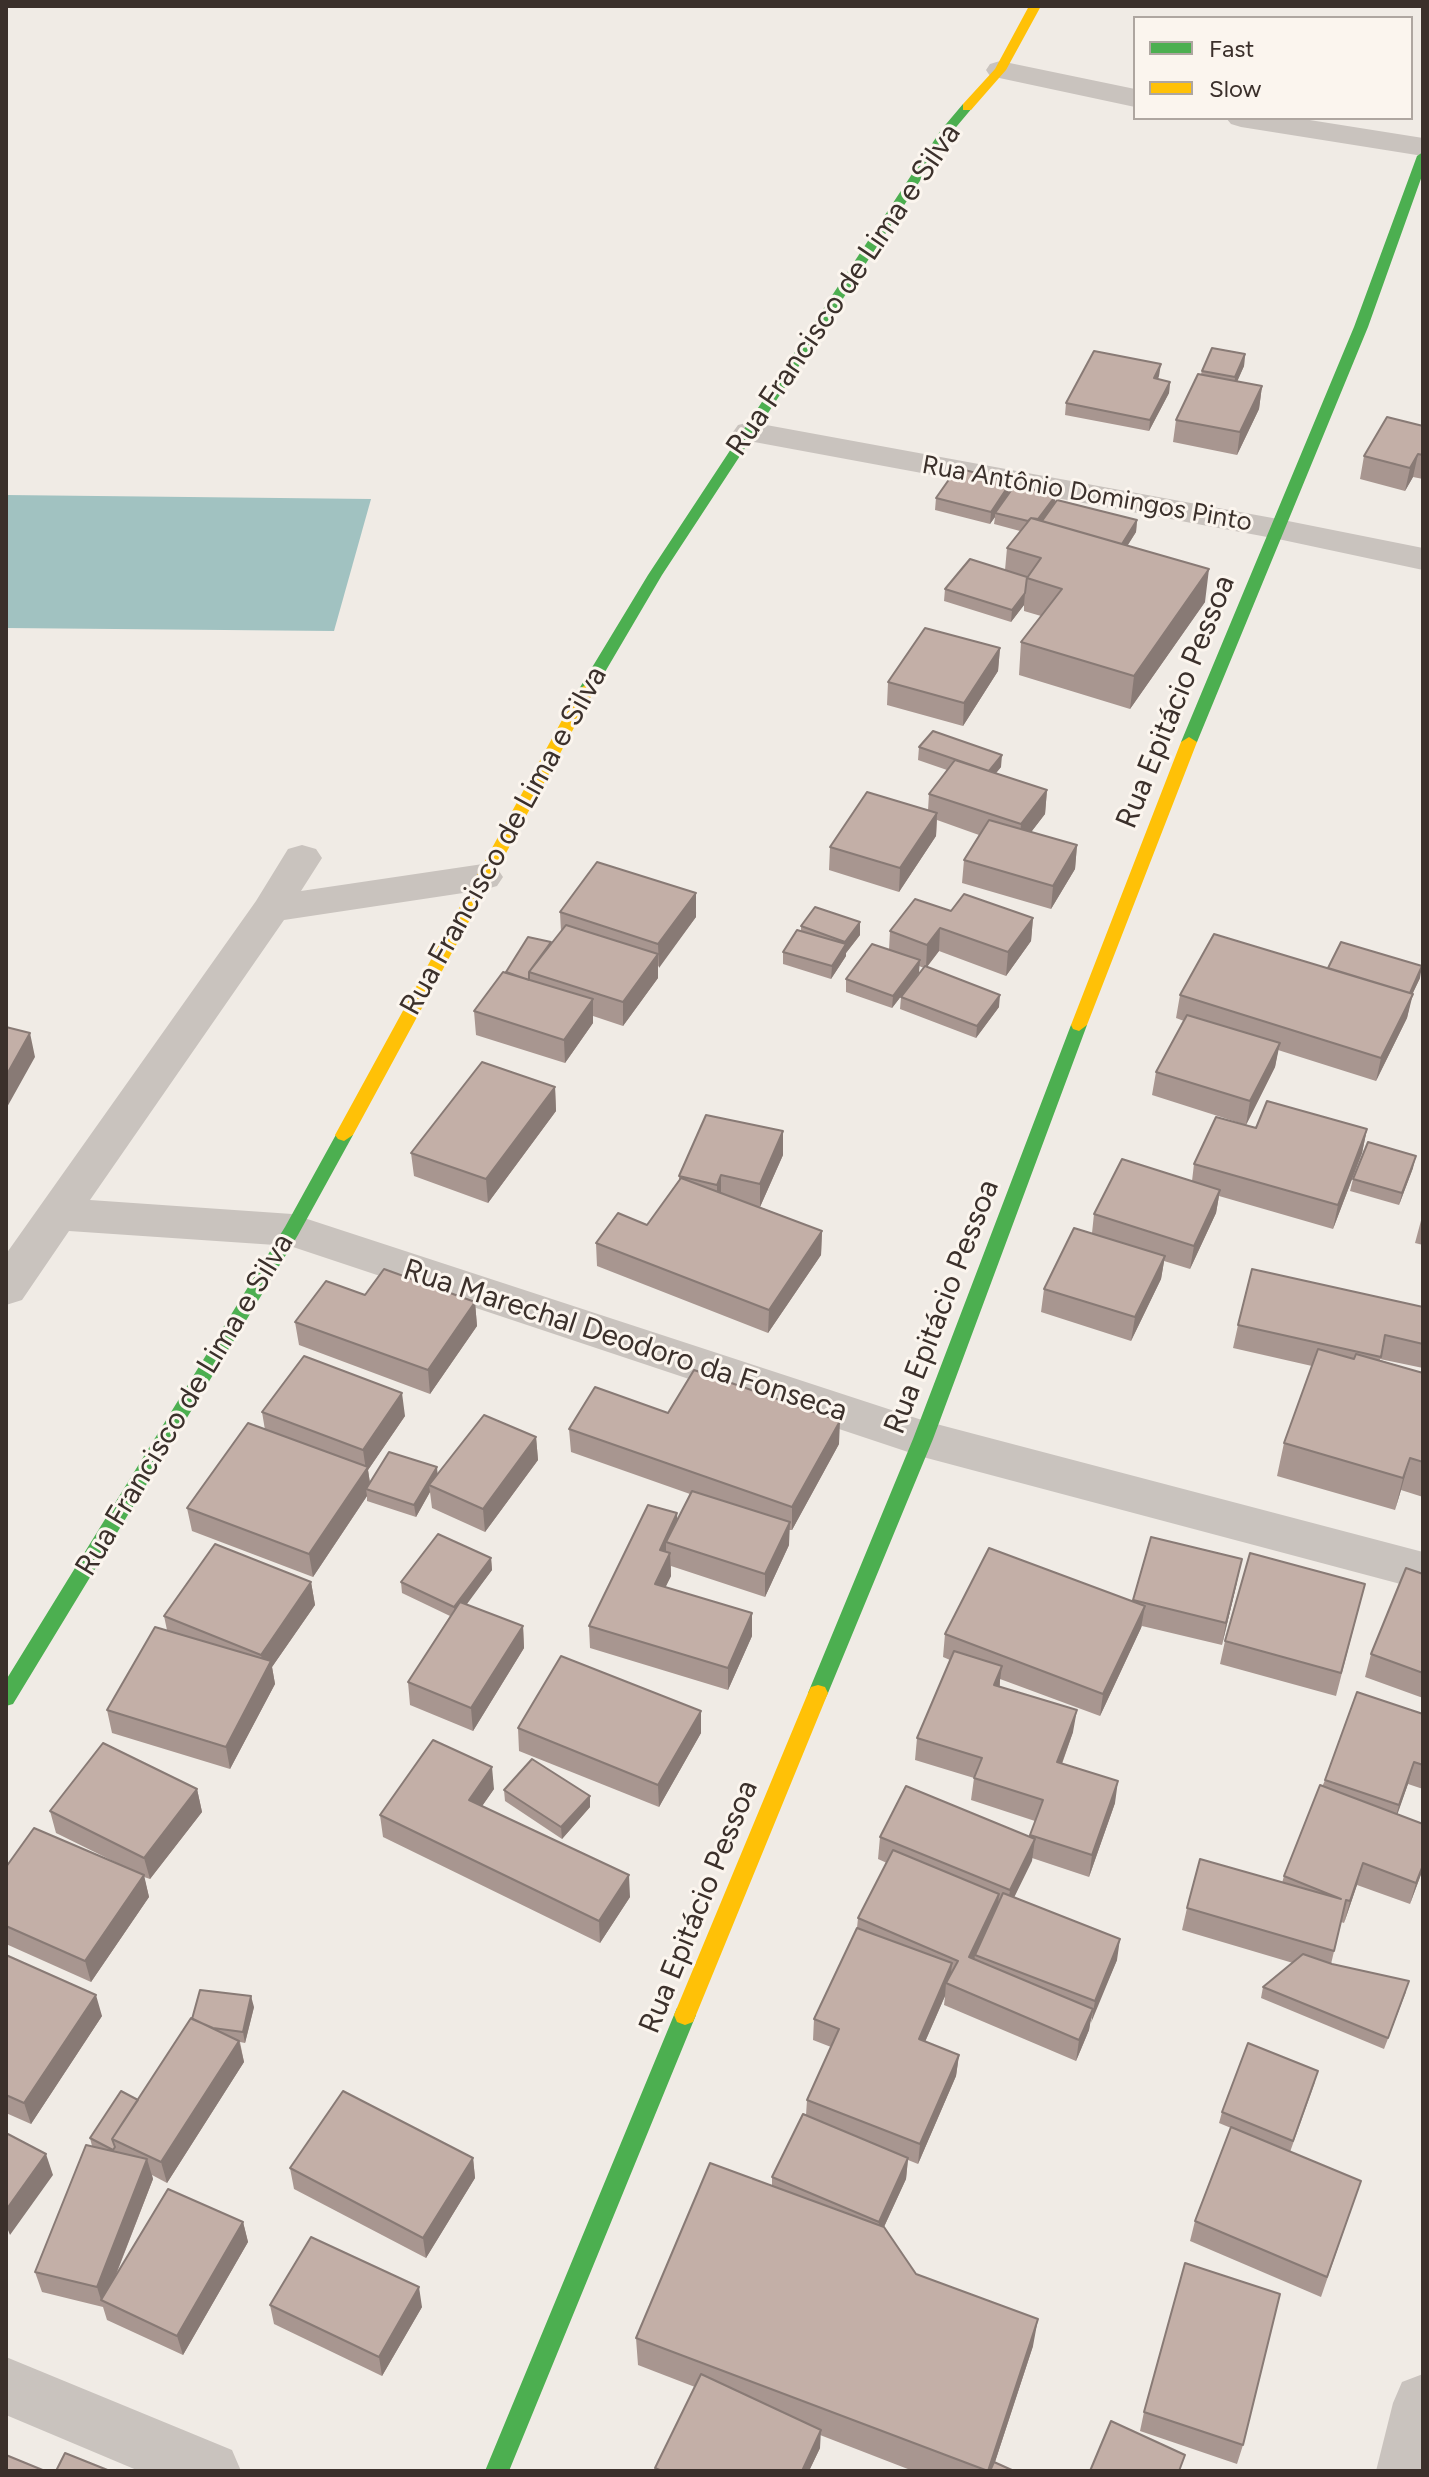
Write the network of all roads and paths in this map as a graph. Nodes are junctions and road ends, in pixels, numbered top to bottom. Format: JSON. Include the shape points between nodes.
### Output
{"nodes":[{"id":1,"x":1035,"y":6,"type":"edge"},
{"id":2,"x":1000,"y":70,"type":"junction"},
{"id":3,"x":1133,"y":98,"type":"edge"},
{"id":4,"x":1254,"y":120,"type":"edge"},
{"id":5,"x":1423,"y":147,"type":"edge"},
{"id":6,"x":1423,"y":156,"type":"edge"},
{"id":7,"x":750,"y":432,"type":"junction"},
{"id":8,"x":1278,"y":529,"type":"junction"},
{"id":9,"x":1423,"y":559,"type":"edge"},
{"id":10,"x":302,"y":858,"type":"dead end"},
{"id":11,"x":483,"y":877,"type":"junction"},
{"id":12,"x":271,"y":909,"type":"junction"},
{"id":13,"x":57,"y":1214,"type":"junction"},
{"id":14,"x":292,"y":1230,"type":"junction"},
{"id":15,"x":6,"y":1288,"type":"edge"},
{"id":16,"x":923,"y":1439,"type":"junction"},
{"id":17,"x":1423,"y":1571,"type":"edge"},
{"id":18,"x":6,"y":1698,"type":"edge"},
{"id":19,"x":6,"y":2386,"type":"edge"},
{"id":20,"x":1423,"y":2403,"type":"edge"},
{"id":21,"x":211,"y":2471,"type":"edge"},
{"id":22,"x":497,"y":2471,"type":"edge"},
{"id":23,"x":1406,"y":2471,"type":"edge"}],
"edges":[{"from":1,"to":2,"type":"street","name":"Rua Francisco de Lima e Silva"},
{"from":2,"to":3,"type":"street"},
{"from":2,"to":7,"type":"street","name":"Rua Francisco de Lima e Silva","via":[[947,130]]},
{"from":4,"to":5,"type":"street"},
{"from":6,"to":8,"type":"street","name":"Rua Epitácio Pessoa","via":[[1361,327]]},
{"from":7,"to":8,"type":"street","name":"Rua Antônio Domingos Pinto"},
{"from":7,"to":11,"type":"street","name":"Rua Francisco de Lima e Silva","via":[[601,663]]},
{"from":8,"to":9,"type":"street","name":"Rua Antônio Domingos Pinto"},
{"from":8,"to":16,"type":"street","name":"Rua Epitácio Pessoa","via":[[1145,850]]},
{"from":10,"to":12,"type":"street"},
{"from":11,"to":12,"type":"street"},
{"from":11,"to":14,"type":"street","name":"Rua Francisco de Lima e Silva"},
{"from":12,"to":13,"type":"street"},
{"from":13,"to":14,"type":"street","name":"Rua Marechal Deodoro da Fonseca"},
{"from":13,"to":15,"type":"street"},
{"from":14,"to":16,"type":"street","name":"Rua Marechal Deodoro da Fonseca"},
{"from":14,"to":18,"type":"street","name":"Rua Francisco de Lima e Silva"},
{"from":16,"to":17,"type":"street","name":"Rua Marechal Deodoro da Fonseca"},
{"from":16,"to":22,"type":"street","name":"Rua Epitácio Pessoa"},
{"from":19,"to":21,"type":"street"},
{"from":20,"to":23,"type":"street"}]}
